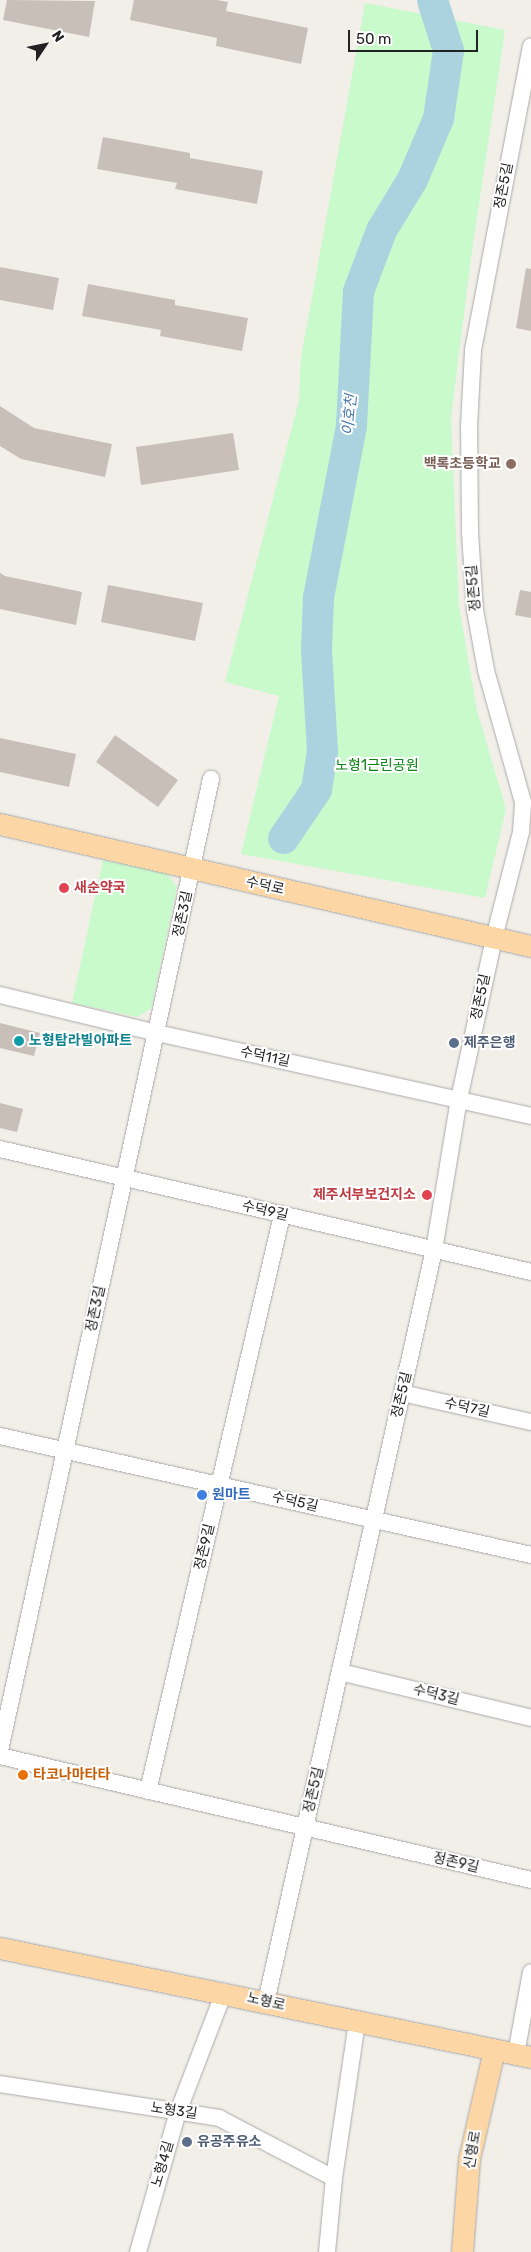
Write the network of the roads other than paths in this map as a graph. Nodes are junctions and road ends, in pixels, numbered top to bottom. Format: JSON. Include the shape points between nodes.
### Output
{"nodes":[{"id":1,"x":531,"y":47,"type":"edge"},
{"id":2,"x":211,"y":779,"type":"dead end"},
{"id":3,"x":0,"y":824,"type":"edge"},
{"id":4,"x":193,"y":869,"type":"junction"},
{"id":5,"x":494,"y":938,"type":"junction"},
{"id":6,"x":531,"y":946,"type":"edge"},
{"id":7,"x":0,"y":995,"type":"edge"},
{"id":8,"x":157,"y":1033,"type":"junction"},
{"id":9,"x":459,"y":1099,"type":"junction"},
{"id":10,"x":531,"y":1116,"type":"edge"},
{"id":11,"x":0,"y":1150,"type":"edge"},
{"id":12,"x":124,"y":1178,"type":"junction"},
{"id":13,"x":282,"y":1215,"type":"junction"},
{"id":14,"x":434,"y":1250,"type":"junction"},
{"id":15,"x":531,"y":1272,"type":"edge"},
{"id":16,"x":402,"y":1393,"type":"junction"},
{"id":17,"x":531,"y":1422,"type":"edge"},
{"id":18,"x":0,"y":1436,"type":"edge"},
{"id":19,"x":65,"y":1451,"type":"junction"},
{"id":20,"x":219,"y":1485,"type":"junction"},
{"id":21,"x":374,"y":1520,"type":"junction"},
{"id":22,"x":531,"y":1555,"type":"edge"},
{"id":23,"x":340,"y":1672,"type":"junction"},
{"id":24,"x":531,"y":1718,"type":"edge"},
{"id":25,"x":0,"y":1750,"type":"edge"},
{"id":26,"x":0,"y":1756,"type":"edge"},
{"id":27,"x":148,"y":1791,"type":"junction"},
{"id":28,"x":305,"y":1827,"type":"junction"},
{"id":29,"x":531,"y":1880,"type":"edge"},
{"id":30,"x":0,"y":1948,"type":"edge"},
{"id":31,"x":531,"y":1972,"type":"edge"},
{"id":32,"x":224,"y":1992,"type":"junction"},
{"id":33,"x":266,"y":2002,"type":"junction"},
{"id":34,"x":357,"y":2022,"type":"junction"},
{"id":35,"x":494,"y":2050,"type":"junction"},
{"id":36,"x":523,"y":2055,"type":"edge"},
{"id":37,"x":0,"y":2084,"type":"edge"},
{"id":38,"x":178,"y":2112,"type":"junction"},
{"id":39,"x":334,"y":2178,"type":"junction"},
{"id":40,"x":138,"y":2252,"type":"edge"},
{"id":41,"x":327,"y":2252,"type":"edge"},
{"id":42,"x":462,"y":2252,"type":"edge"}],
"edges":[{"from":1,"to":5,"type":"street","name":"정존5길","via":[[473,350],[470,418],[470,533],[475,610],[486,670],[523,802],[521,832]]},
{"from":2,"to":4,"type":"street","name":"정존3길"},
{"from":3,"to":4,"type":"main road","name":"수덕로"},
{"from":4,"to":5,"type":"main road","name":"수덕로"},
{"from":4,"to":8,"type":"street","name":"정존3길"},
{"from":5,"to":6,"type":"main road","name":"수덕로"},
{"from":5,"to":9,"type":"street","name":"정존5길"},
{"from":7,"to":8,"type":"street","name":"수덕11길"},
{"from":8,"to":9,"type":"street","name":"수덕11길"},
{"from":8,"to":12,"type":"street","name":"정존3길"},
{"from":9,"to":10,"type":"street","name":"수덕11길"},
{"from":9,"to":14,"type":"street","name":"정존5길"},
{"from":11,"to":12,"type":"street","name":"수덕9길"},
{"from":12,"to":13,"type":"street","name":"수덕9길"},
{"from":12,"to":19,"type":"street","name":"정존3길"},
{"from":13,"to":14,"type":"street","name":"수덕9길"},
{"from":13,"to":20,"type":"street","name":"정존9길"},
{"from":14,"to":15,"type":"street","name":"수덕9길"},
{"from":14,"to":16,"type":"street","name":"정존5길"},
{"from":16,"to":17,"type":"street","name":"수덕7길"},
{"from":16,"to":21,"type":"street","name":"정존5길"},
{"from":18,"to":19,"type":"street","name":"수덕5길"},
{"from":19,"to":20,"type":"street","name":"수덕5길"},
{"from":19,"to":25,"type":"street","name":"정존3길"},
{"from":20,"to":21,"type":"street","name":"수덕5길"},
{"from":20,"to":27,"type":"street","name":"정존9길"},
{"from":21,"to":22,"type":"street","name":"수덕5길"},
{"from":21,"to":23,"type":"street","name":"정존5길"},
{"from":23,"to":24,"type":"street","name":"수덕3길"},
{"from":23,"to":28,"type":"street","name":"정존5길"},
{"from":26,"to":27,"type":"street","name":"정존9길"},
{"from":27,"to":28,"type":"street","name":"정존9길"},
{"from":28,"to":29,"type":"street","name":"정존9길"},
{"from":28,"to":33,"type":"street","name":"정존5길"},
{"from":30,"to":32,"type":"main road","name":"노형로"},
{"from":31,"to":36,"type":"street"},
{"from":32,"to":33,"type":"main road","name":"노형로"},
{"from":32,"to":38,"type":"street","name":"노형4길"},
{"from":33,"to":34,"type":"main road","name":"노형로"},
{"from":34,"to":35,"type":"main road","name":"노형로"},
{"from":34,"to":39,"type":"street"},
{"from":35,"to":36,"type":"main road","name":"노형로"},
{"from":35,"to":42,"type":"main road","name":"신형로","via":[[469,2159]]},
{"from":37,"to":38,"type":"street","name":"노형3길"},
{"from":38,"to":39,"type":"street","name":"노형3길","via":[[219,2118]]},
{"from":38,"to":40,"type":"street","name":"노형4길"},
{"from":39,"to":41,"type":"street"}]}
